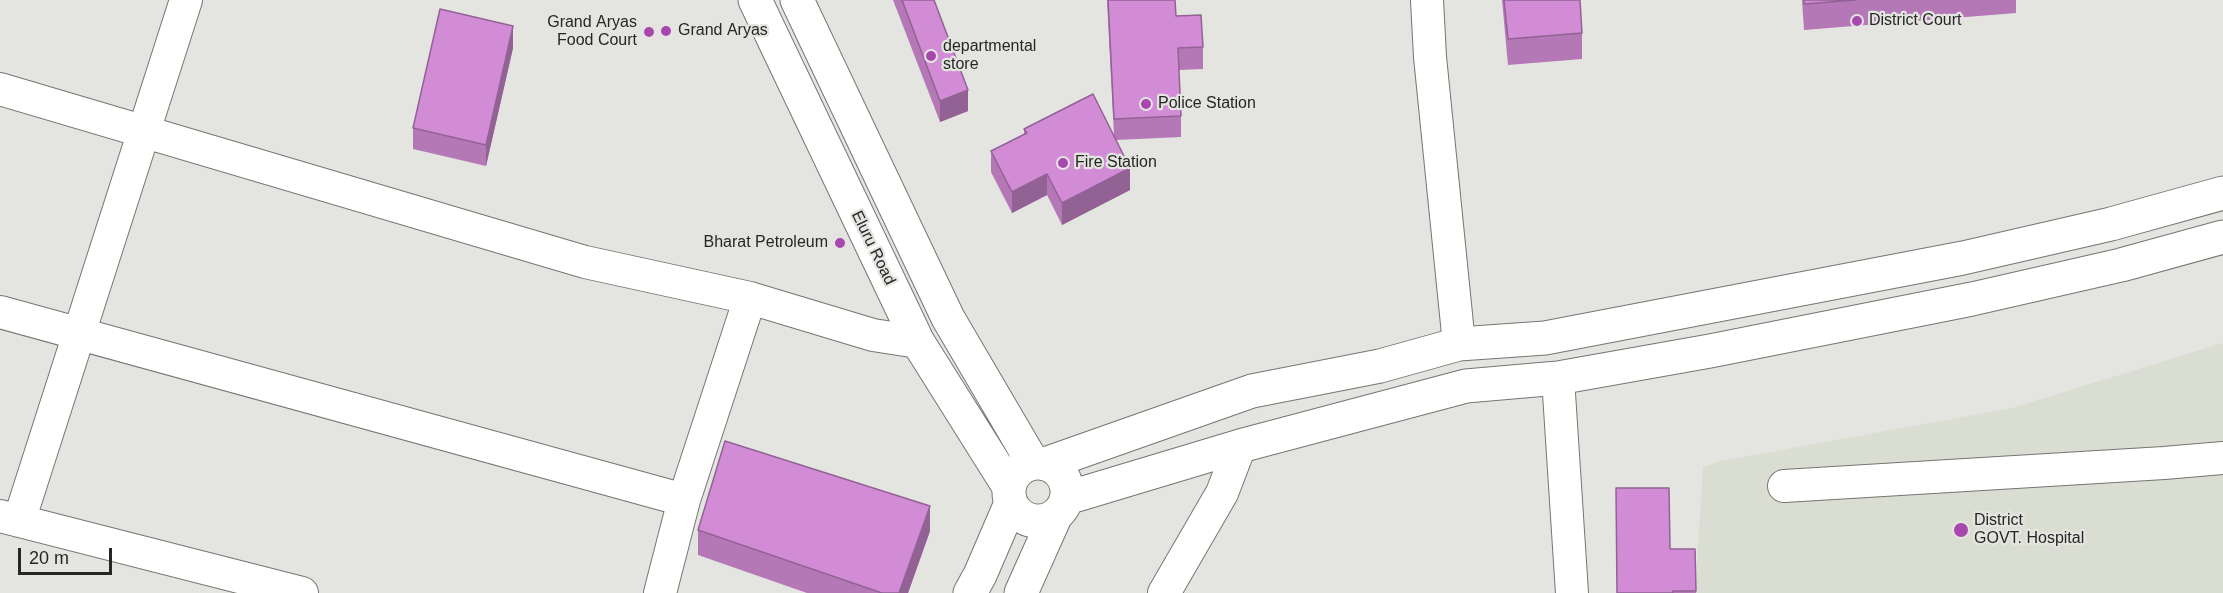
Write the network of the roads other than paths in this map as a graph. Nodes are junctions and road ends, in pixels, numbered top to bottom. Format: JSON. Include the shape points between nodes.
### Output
{"nodes":[{"id":1,"x":186,"y":0,"type":"edge"},
{"id":2,"x":755,"y":0,"type":"edge"},
{"id":3,"x":798,"y":0,"type":"edge"},
{"id":4,"x":1427,"y":0,"type":"edge"},
{"id":5,"x":0,"y":89,"type":"edge"},
{"id":6,"x":144,"y":132,"type":"junction"},
{"id":7,"x":2223,"y":193,"type":"edge"},
{"id":8,"x":2223,"y":237,"type":"edge"},
{"id":9,"x":1953,"y":260,"type":"junction"},
{"id":10,"x":750,"y":298,"type":"junction"},
{"id":11,"x":1960,"y":301,"type":"junction"},
{"id":12,"x":0,"y":312,"type":"edge"},
{"id":13,"x":80,"y":332,"type":"junction"},
{"id":14,"x":918,"y":342,"type":"junction"},
{"id":15,"x":1459,"y":344,"type":"junction"},
{"id":16,"x":1558,"y":378,"type":"junction"},
{"id":17,"x":1240,"y":446,"type":"junction"},
{"id":18,"x":2223,"y":458,"type":"edge"},
{"id":19,"x":1040,"y":464,"type":"junction"},
{"id":20,"x":1784,"y":486,"type":"dead end"},
{"id":21,"x":1010,"y":495,"type":"junction"},
{"id":22,"x":684,"y":500,"type":"junction"},
{"id":23,"x":1061,"y":507,"type":"junction"},
{"id":24,"x":10,"y":518,"type":"edge"},
{"id":25,"x":302,"y":593,"type":"edge"},
{"id":26,"x":660,"y":593,"type":"edge"},
{"id":27,"x":970,"y":593,"type":"edge"},
{"id":28,"x":1021,"y":593,"type":"edge"},
{"id":29,"x":1164,"y":593,"type":"edge"},
{"id":30,"x":1572,"y":593,"type":"edge"}],
"edges":[{"from":1,"to":6,"type":"street"},
{"from":2,"to":14,"type":"main road","name":"Eluru Road"},
{"from":3,"to":19,"type":"main road","via":[[948,318]]},
{"from":4,"to":15,"type":"street"},
{"from":5,"to":6,"type":"street"},
{"from":6,"to":10,"type":"street","via":[[585,262]]},
{"from":6,"to":13,"type":"street"},
{"from":7,"to":9,"type":"main road","via":[[2111,224]]},
{"from":8,"to":11,"type":"main road","via":[[2121,265]]},
{"from":9,"to":11,"type":"main road"},
{"from":9,"to":15,"type":"main road","via":[[1545,338]]},
{"from":10,"to":14,"type":"street","via":[[873,335]]},
{"from":10,"to":22,"type":"street"},
{"from":11,"to":16,"type":"main road"},
{"from":12,"to":13,"type":"street"},
{"from":13,"to":22,"type":"street"},
{"from":13,"to":24,"type":"street"},
{"from":14,"to":21,"type":"main road","name":"Eluru Road"},
{"from":15,"to":19,"type":"main road","via":[[1380,366],[1252,391]]},
{"from":16,"to":17,"type":"main road","via":[[1466,386]]},
{"from":16,"to":30,"type":"street"},
{"from":17,"to":23,"type":"main road"},
{"from":17,"to":29,"type":"street","via":[[1222,493]]},
{"from":18,"to":20,"type":"street"},
{"from":19,"to":21,"type":"main road","via":[[1022,468],[1014,476]]},
{"from":19,"to":23,"type":"main road","via":[[1055,468],[1063,477],[1067,487]]},
{"from":21,"to":23,"type":"main road","name":"Eluru Road","via":[[1016,512],[1035,522],[1045,521]]},
{"from":21,"to":27,"type":"main road"},
{"from":22,"to":26,"type":"street"},
{"from":23,"to":28,"type":"main road"},
{"from":24,"to":25,"type":"street"}]}
